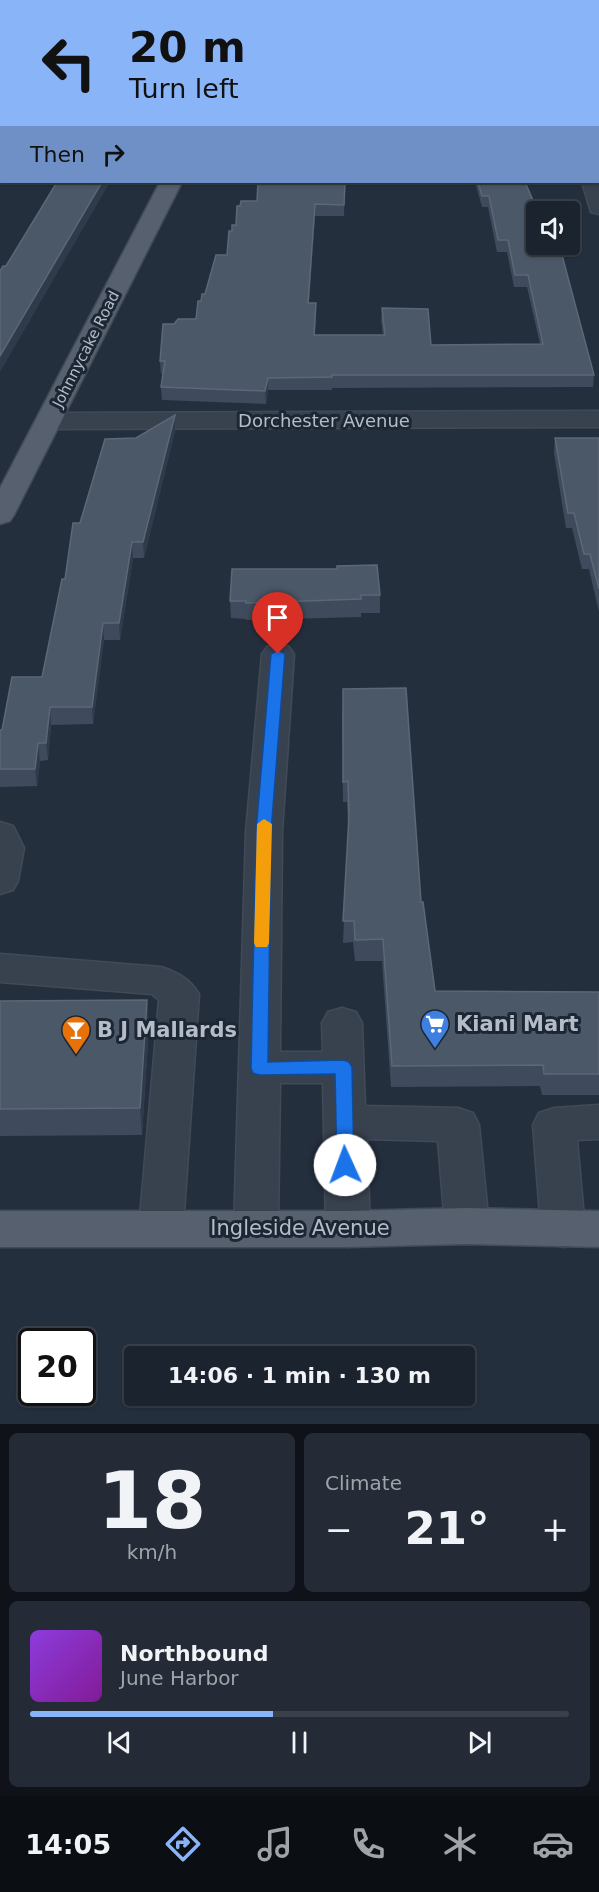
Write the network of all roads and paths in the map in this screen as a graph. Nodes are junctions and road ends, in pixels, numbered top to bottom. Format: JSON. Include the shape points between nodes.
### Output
{"nodes":[{"id":1,"x":170,"y":183,"type":"edge"},
{"id":2,"x":593,"y":183,"type":"edge"},
{"id":3,"x":599,"y":207,"type":"edge"},
{"id":4,"x":599,"y":419,"type":"edge"},
{"id":5,"x":49,"y":421,"type":"junction"},
{"id":6,"x":0,"y":515,"type":"edge"},
{"id":7,"x":278,"y":654,"type":"dead end"},
{"id":8,"x":0,"y":834,"type":"edge"},
{"id":9,"x":0,"y":881,"type":"edge"},
{"id":10,"x":0,"y":968,"type":"edge"},
{"id":11,"x":342,"y":1023,"type":"dead end"},
{"id":12,"x":343,"y":1067,"type":"junction"},
{"id":13,"x":259,"y":1068,"type":"junction"},
{"id":14,"x":344,"y":1122,"type":"junction"},
{"id":15,"x":599,"y":1122,"type":"edge"},
{"id":16,"x":467,"y":1226,"type":"junction"},
{"id":17,"x":161,"y":1228,"type":"junction"},
{"id":18,"x":256,"y":1228,"type":"junction"},
{"id":19,"x":0,"y":1229,"type":"edge"},
{"id":20,"x":348,"y":1229,"type":"junction"},
{"id":21,"x":581,"y":1229,"type":"edge"}],
"edges":[{"from":1,"to":5,"type":"main road","name":"Johnnycake Road"},
{"from":2,"to":3,"type":"street"},
{"from":4,"to":5,"type":"street","name":"Dorchester Avenue"},
{"from":5,"to":6,"type":"main road","name":"Johnnycake Road"},
{"from":7,"to":13,"type":"street","via":[[264,832]]},
{"from":8,"to":9,"type":"street","via":[[6,848]]},
{"from":10,"to":17,"type":"street","via":[[161,981],[179,994]]},
{"from":11,"to":12,"type":"street"},
{"from":12,"to":13,"type":"street"},
{"from":12,"to":14,"type":"street"},
{"from":13,"to":18,"type":"street"},
{"from":14,"to":16,"type":"street","via":[[458,1125]]},
{"from":14,"to":20,"type":"street"},
{"from":15,"to":21,"type":"street","via":[[554,1125]]},
{"from":16,"to":20,"type":"main road","name":"Ingleside Avenue"},
{"from":16,"to":21,"type":"main road","name":"Ingleside Avenue"},
{"from":17,"to":18,"type":"main road","name":"Ingleside Avenue"},
{"from":17,"to":19,"type":"main road","name":"Ingleside Avenue"},
{"from":18,"to":20,"type":"main road","name":"Ingleside Avenue"}]}
